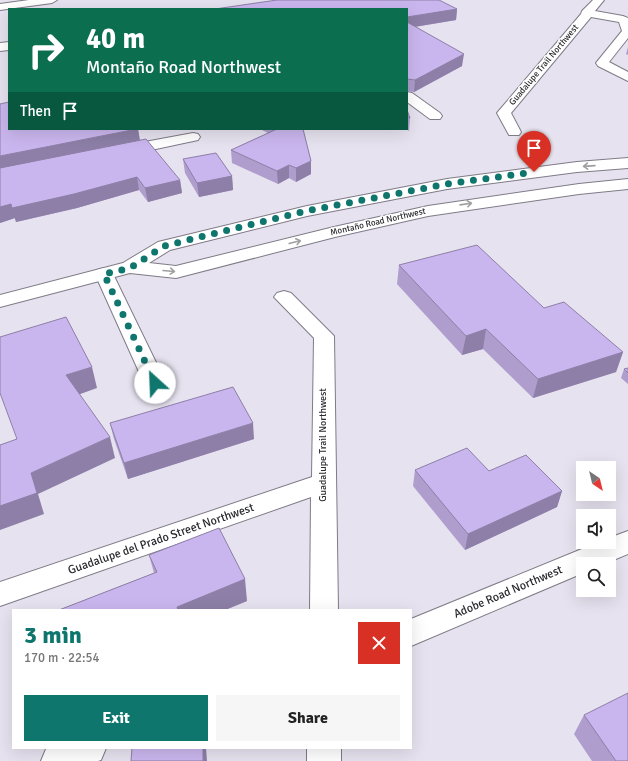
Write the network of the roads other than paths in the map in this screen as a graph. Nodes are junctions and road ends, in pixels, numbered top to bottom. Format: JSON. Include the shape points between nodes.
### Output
{"nodes":[{"id":1,"x":52,"y":0,"type":"edge"},
{"id":2,"x":599,"y":0,"type":"edge"},
{"id":3,"x":0,"y":7,"type":"edge"},
{"id":4,"x":586,"y":13,"type":"junction"},
{"id":5,"x":628,"y":31,"type":"edge"},
{"id":6,"x":628,"y":77,"type":"edge"},
{"id":7,"x":408,"y":97,"type":"edge"},
{"id":8,"x":435,"y":116,"type":"dead end"},
{"id":9,"x":514,"y":132,"type":"dead end"},
{"id":10,"x":193,"y":137,"type":"dead end"},
{"id":11,"x":108,"y":154,"type":"edge"},
{"id":12,"x":628,"y":163,"type":"edge"},
{"id":13,"x":628,"y":184,"type":"edge"},
{"id":14,"x":130,"y":268,"type":"junction"},
{"id":15,"x":104,"y":274,"type":"junction"},
{"id":16,"x":284,"y":297,"type":"dead end"},
{"id":17,"x":0,"y":301,"type":"edge"},
{"id":18,"x":155,"y":383,"type":"dead end"},
{"id":19,"x":322,"y":483,"type":"junction"},
{"id":20,"x":628,"y":542,"type":"edge"},
{"id":21,"x":0,"y":594,"type":"edge"},
{"id":22,"x":324,"y":609,"type":"edge"},
{"id":23,"x":412,"y":633,"type":"edge"},
{"id":24,"x":87,"y":749,"type":"edge"},
{"id":25,"x":324,"y":749,"type":"edge"},
{"id":26,"x":58,"y":761,"type":"edge"},
{"id":27,"x":324,"y":761,"type":"edge"}],
"edges":[{"from":1,"to":3,"type":"street"},
{"from":2,"to":4,"type":"street","name":"Guadalupe Trail Northwest"},
{"from":4,"to":5,"type":"street","via":[[623,19]]},
{"from":4,"to":9,"type":"street","name":"Guadalupe Trail Northwest","via":[[504,113]]},
{"from":5,"to":6,"type":"street","via":[[602,63]]},
{"from":7,"to":8,"type":"street"},
{"from":10,"to":11,"type":"street"},
{"from":12,"to":14,"type":"street","name":"Montaño Road Northwest","one_way":true,"via":[[447,184],[306,211],[164,246]]},
{"from":14,"to":13,"type":"street","name":"Montaño Road Northwest","one_way":true,"via":[[176,272],[428,210]]},
{"from":14,"to":15,"type":"street","name":"Montaño Road Northwest"},
{"from":15,"to":17,"type":"street","name":"Montaño Road Northwest"},
{"from":15,"to":18,"type":"street"},
{"from":16,"to":19,"type":"street","name":"Guadalupe Trail Northwest","via":[[324,336]]},
{"from":19,"to":21,"type":"street","name":"Guadalupe del Prado Street Northwest"},
{"from":19,"to":22,"type":"street","name":"Guadalupe Trail Northwest"},
{"from":20,"to":23,"type":"street","name":"Adobe Road Northwest"},
{"from":24,"to":26,"type":"street"},
{"from":25,"to":27,"type":"street"}]}
